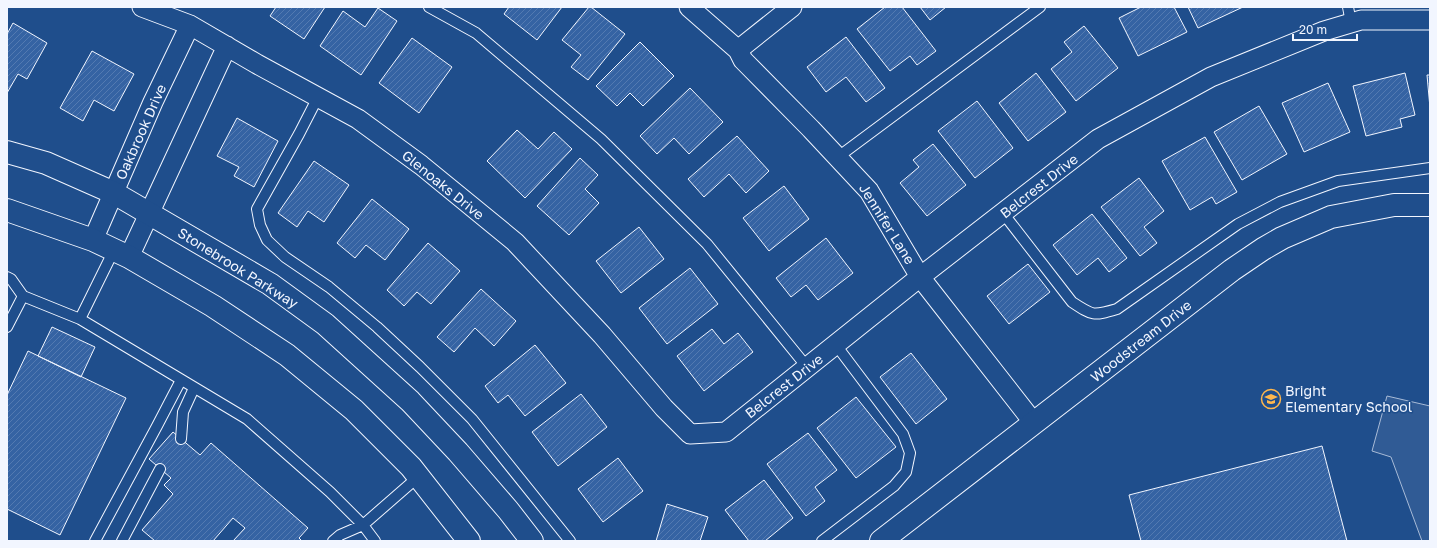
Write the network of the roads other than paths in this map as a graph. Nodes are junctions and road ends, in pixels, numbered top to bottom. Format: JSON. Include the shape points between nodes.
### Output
{"nodes":[{"id":1,"x":142,"y":7,"type":"edge"},
{"id":2,"x":429,"y":7,"type":"edge"},
{"id":3,"x":689,"y":7,"type":"edge"},
{"id":4,"x":792,"y":7,"type":"edge"},
{"id":5,"x":1040,"y":7,"type":"edge"},
{"id":6,"x":1350,"y":15,"type":"edge"},
{"id":7,"x":1430,"y":20,"type":"edge"},
{"id":8,"x":190,"y":25,"type":"junction"},
{"id":9,"x":227,"y":46,"type":"junction"},
{"id":10,"x":738,"y":50,"type":"junction"},
{"id":11,"x":318,"y":97,"type":"junction"},
{"id":12,"x":7,"y":152,"type":"edge"},
{"id":13,"x":838,"y":157,"type":"junction"},
{"id":14,"x":1430,"y":168,"type":"edge"},
{"id":15,"x":114,"y":193,"type":"junction"},
{"id":16,"x":1430,"y":205,"type":"edge"},
{"id":17,"x":7,"y":210,"type":"edge"},
{"id":18,"x":1003,"y":213,"type":"junction"},
{"id":19,"x":149,"y":214,"type":"junction"},
{"id":20,"x":93,"y":240,"type":"junction"},
{"id":21,"x":122,"y":253,"type":"junction"},
{"id":22,"x":7,"y":277,"type":"edge"},
{"id":23,"x":920,"y":277,"type":"junction"},
{"id":24,"x":23,"y":296,"type":"junction"},
{"id":25,"x":80,"y":319,"type":"junction"},
{"id":26,"x":7,"y":327,"type":"edge"},
{"id":27,"x":836,"y":345,"type":"junction"},
{"id":28,"x":807,"y":367,"type":"junction"},
{"id":29,"x":181,"y":380,"type":"junction"},
{"id":30,"x":194,"y":388,"type":"junction"},
{"id":31,"x":1034,"y":423,"type":"junction"},
{"id":32,"x":690,"y":434,"type":"joint"},
{"id":33,"x":181,"y":439,"type":"dead end"},
{"id":34,"x":160,"y":469,"type":"dead end"},
{"id":35,"x":418,"y":477,"type":"junction"},
{"id":36,"x":363,"y":525,"type":"junction"},
{"id":37,"x":95,"y":541,"type":"edge"},
{"id":38,"x":122,"y":541,"type":"edge"},
{"id":39,"x":333,"y":541,"type":"edge"},
{"id":40,"x":375,"y":541,"type":"edge"},
{"id":41,"x":469,"y":541,"type":"edge"},
{"id":42,"x":532,"y":541,"type":"edge"},
{"id":43,"x":570,"y":541,"type":"edge"},
{"id":44,"x":822,"y":541,"type":"edge"},
{"id":45,"x":881,"y":541,"type":"edge"}],
"edges":[{"from":1,"to":8,"type":"street","name":"Glenoaks Drive"},
{"from":2,"to":28,"type":"lane","via":[[476,33],[600,139],[707,244]]},
{"from":3,"to":10,"type":"street","name":"Jennifer Lane"},
{"from":4,"to":10,"type":"street"},
{"from":5,"to":13,"type":"lane"},
{"from":6,"to":7,"type":"street","name":"Belcrest Drive","via":[[1361,20]]},
{"from":6,"to":18,"type":"street","name":"Belcrest Drive","via":[[1324,31],[1211,77],[1098,139]]},
{"from":8,"to":9,"type":"street","name":"Glenoaks Drive"},
{"from":8,"to":15,"type":"street","name":"Oakbrook Drive"},
{"from":9,"to":11,"type":"street","name":"Glenoaks Drive"},
{"from":9,"to":19,"type":"street"},
{"from":10,"to":13,"type":"street","name":"Jennifer Lane","via":[[743,60]]},
{"from":11,"to":32,"type":"street","name":"Glenoaks Drive","via":[[358,119],[515,242]]},
{"from":11,"to":43,"type":"lane","via":[[257,209],[260,225],[267,240],[285,257],[329,287],[426,372],[472,419]]},
{"from":12,"to":15,"type":"main road","name":"Stonebrook Parkway","via":[[46,163]]},
{"from":13,"to":23,"type":"street","name":"Jennifer Lane","via":[[868,191]]},
{"from":14,"to":18,"type":"lane","via":[[1338,181],[1280,202],[1238,224],[1117,309],[1097,315],[1072,302]]},
{"from":15,"to":19,"type":"main road","name":"Stonebrook Parkway"},
{"from":15,"to":20,"type":"street","name":"Oakbrook Drive"},
{"from":16,"to":31,"type":"main road","name":"Woodstream Drive","via":[[1394,205],[1331,217],[1282,238],[1232,270]]},
{"from":17,"to":20,"type":"main road"},
{"from":18,"to":23,"type":"street","name":"Belcrest Drive"},
{"from":19,"to":21,"type":"street"},
{"from":19,"to":42,"type":"main road","name":"Stonebrook Parkway","via":[[270,284],[325,324],[410,401],[463,458]]},
{"from":20,"to":21,"type":"main road"},
{"from":21,"to":25,"type":"lane"},
{"from":21,"to":35,"type":"main road","via":[[213,306],[287,355],[354,410]]},
{"from":22,"to":24,"type":"lane"},
{"from":23,"to":27,"type":"street","name":"Belcrest Drive"},
{"from":23,"to":31,"type":"street","name":"Jennifer Lane"},
{"from":24,"to":25,"type":"lane"},
{"from":24,"to":26,"type":"lane"},
{"from":25,"to":29,"type":"lane"},
{"from":27,"to":28,"type":"street","name":"Belcrest Drive"},
{"from":27,"to":44,"type":"lane","via":[[903,434],[910,453],[906,472],[894,486]]},
{"from":28,"to":32,"type":"street","name":"Belcrest Drive","via":[[726,432]]},
{"from":29,"to":30,"type":"lane"},
{"from":29,"to":37,"type":"lane"},
{"from":30,"to":33,"type":"lane","via":[[183,412]]},
{"from":30,"to":36,"type":"lane","via":[[247,419],[330,492]]},
{"from":31,"to":45,"type":"main road","name":"Woodstream Drive"},
{"from":34,"to":38,"type":"lane"},
{"from":35,"to":36,"type":"lane"},
{"from":35,"to":41,"type":"main road"},
{"from":36,"to":39,"type":"lane"},
{"from":36,"to":40,"type":"lane"}]}
